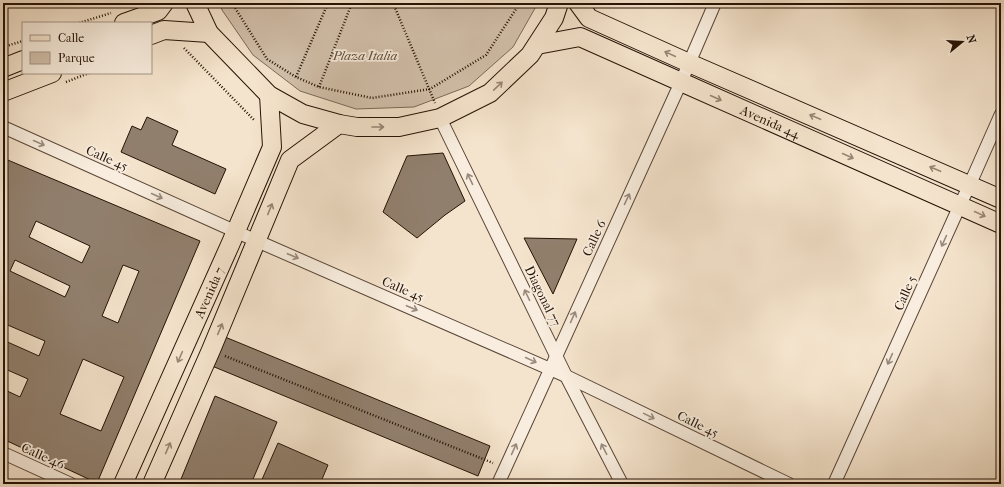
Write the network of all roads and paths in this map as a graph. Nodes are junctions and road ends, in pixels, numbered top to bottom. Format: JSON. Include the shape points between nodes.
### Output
{"nodes":[{"id":1,"x":164,"y":3,"type":"edge"},
{"id":2,"x":196,"y":3,"type":"edge"},
{"id":3,"x":232,"y":3,"type":"edge"},
{"id":4,"x":328,"y":3,"type":"edge"},
{"id":5,"x":352,"y":3,"type":"edge"},
{"id":6,"x":393,"y":3,"type":"edge"},
{"id":7,"x":520,"y":3,"type":"edge"},
{"id":8,"x":559,"y":3,"type":"edge"},
{"id":9,"x":578,"y":3,"type":"edge"},
{"id":10,"x":715,"y":3,"type":"edge"},
{"id":11,"x":127,"y":22,"type":"edge"},
{"id":12,"x":208,"y":33,"type":"junction"},
{"id":13,"x":152,"y":35,"type":"edge"},
{"id":14,"x":22,"y":41,"type":"edge"},
{"id":15,"x":537,"y":45,"type":"junction"},
{"id":16,"x":3,"y":47,"type":"edge"},
{"id":17,"x":183,"y":47,"type":"dead end"},
{"id":18,"x":22,"y":60,"type":"edge"},
{"id":19,"x":689,"y":63,"type":"junction"},
{"id":20,"x":3,"y":68,"type":"edge"},
{"id":21,"x":49,"y":74,"type":"edge"},
{"id":22,"x":296,"y":77,"type":"junction"},
{"id":23,"x":680,"y":82,"type":"junction"},
{"id":24,"x":319,"y":87,"type":"junction"},
{"id":25,"x":430,"y":89,"type":"junction"},
{"id":26,"x":3,"y":92,"type":"edge"},
{"id":27,"x":269,"y":95,"type":"junction"},
{"id":28,"x":1001,"y":114,"type":"edge"},
{"id":29,"x":440,"y":118,"type":"junction"},
{"id":30,"x":339,"y":124,"type":"junction"},
{"id":31,"x":256,"y":126,"type":"dead end"},
{"id":32,"x":3,"y":127,"type":"edge"},
{"id":33,"x":970,"y":184,"type":"junction"},
{"id":34,"x":1001,"y":199,"type":"edge"},
{"id":35,"x":960,"y":205,"type":"junction"},
{"id":36,"x":1001,"y":224,"type":"edge"},
{"id":37,"x":236,"y":232,"type":"junction"},
{"id":38,"x":257,"y":241,"type":"junction"},
{"id":39,"x":211,"y":350,"type":"junction"},
{"id":40,"x":556,"y":355,"type":"junction"},
{"id":41,"x":551,"y":369,"type":"junction"},
{"id":42,"x":566,"y":376,"type":"junction"},
{"id":43,"x":3,"y":453,"type":"edge"},
{"id":44,"x":505,"y":467,"type":"junction"},
{"id":45,"x":71,"y":484,"type":"edge"},
{"id":46,"x":123,"y":484,"type":"edge"},
{"id":47,"x":152,"y":484,"type":"edge"},
{"id":48,"x":498,"y":484,"type":"edge"},
{"id":49,"x":622,"y":484,"type":"edge"},
{"id":50,"x":789,"y":484,"type":"edge"},
{"id":51,"x":834,"y":484,"type":"edge"}],
"edges":[{"from":1,"to":11,"type":"main road","via":[[158,10]]},
{"from":2,"to":12,"type":"main road"},
{"from":3,"to":22,"type":"path","via":[[267,59]]},
{"from":4,"to":22,"type":"path"},
{"from":5,"to":24,"type":"path"},
{"from":6,"to":25,"type":"path"},
{"from":7,"to":25,"type":"path","via":[[486,55]]},
{"from":8,"to":15,"type":"main road","via":[[554,18]]},
{"from":19,"to":9,"type":"main road","name":"Avenida 44","one_way":true,"via":[[589,18]]},
{"from":10,"to":19,"type":"street","name":"Calle 6"},
{"from":12,"to":13,"type":"main road","via":[[164,30]]},
{"from":12,"to":27,"type":"main road"},
{"from":14,"to":16,"type":"path"},
{"from":15,"to":23,"type":"main road","name":"Avenida 44","via":[[580,37]]},
{"from":29,"to":15,"type":"main road","one_way":true,"via":[[490,93]]},
{"from":17,"to":31,"type":"path","via":[[253,118]]},
{"from":18,"to":20,"type":"main road"},
{"from":19,"to":23,"type":"street","name":"Calle 6"},
{"from":33,"to":19,"type":"main road","name":"Avenida 44","one_way":true},
{"from":21,"to":26,"type":"main road"},
{"from":22,"to":24,"type":"path"},
{"from":23,"to":35,"type":"main road","name":"Avenida 44","one_way":true},
{"from":40,"to":23,"type":"street","name":"Calle 6","one_way":true},
{"from":24,"to":25,"type":"path","via":[[372,98]]},
{"from":25,"to":29,"type":"path"},
{"from":27,"to":30,"type":"main road","via":[[303,114]]},
{"from":27,"to":37,"type":"main road","name":"Avenida 7","via":[[272,147]]},
{"from":28,"to":33,"type":"street","name":"Calle 5"},
{"from":30,"to":29,"type":"main road","one_way":true,"via":[[399,128]]},
{"from":40,"to":29,"type":"street","name":"Diagonal 77","one_way":true},
{"from":38,"to":30,"type":"main road","name":"Avenida 7","one_way":true,"via":[[290,160]]},
{"from":32,"to":37,"type":"street","name":"Calle 45","one_way":true},
{"from":33,"to":34,"type":"main road","name":"Avenida 44"},
{"from":33,"to":35,"type":"street","name":"Calle 5"},
{"from":35,"to":36,"type":"main road","name":"Avenida 44","one_way":true},
{"from":35,"to":51,"type":"street","name":"Calle 5","one_way":true},
{"from":37,"to":38,"type":"street","name":"Calle 45"},
{"from":37,"to":46,"type":"main road","name":"Avenida 7","one_way":true},
{"from":39,"to":38,"type":"main road","name":"Avenida 7","one_way":true},
{"from":38,"to":41,"type":"street","name":"Calle 45","one_way":true},
{"from":39,"to":44,"type":"path"},
{"from":47,"to":39,"type":"main road","name":"Avenida 7","one_way":true},
{"from":40,"to":41,"type":"street","name":"Calle 6"},
{"from":40,"to":42,"type":"street","name":"Diagonal 77"},
{"from":41,"to":42,"type":"street","name":"Calle 45"},
{"from":44,"to":41,"type":"street","name":"Calle 6","one_way":true},
{"from":49,"to":42,"type":"street","name":"Diagonal 77","one_way":true},
{"from":42,"to":50,"type":"street","name":"Calle 45","one_way":true},
{"from":43,"to":45,"type":"street","name":"Calle 46"},
{"from":44,"to":48,"type":"street","name":"Calle 6"}]}
